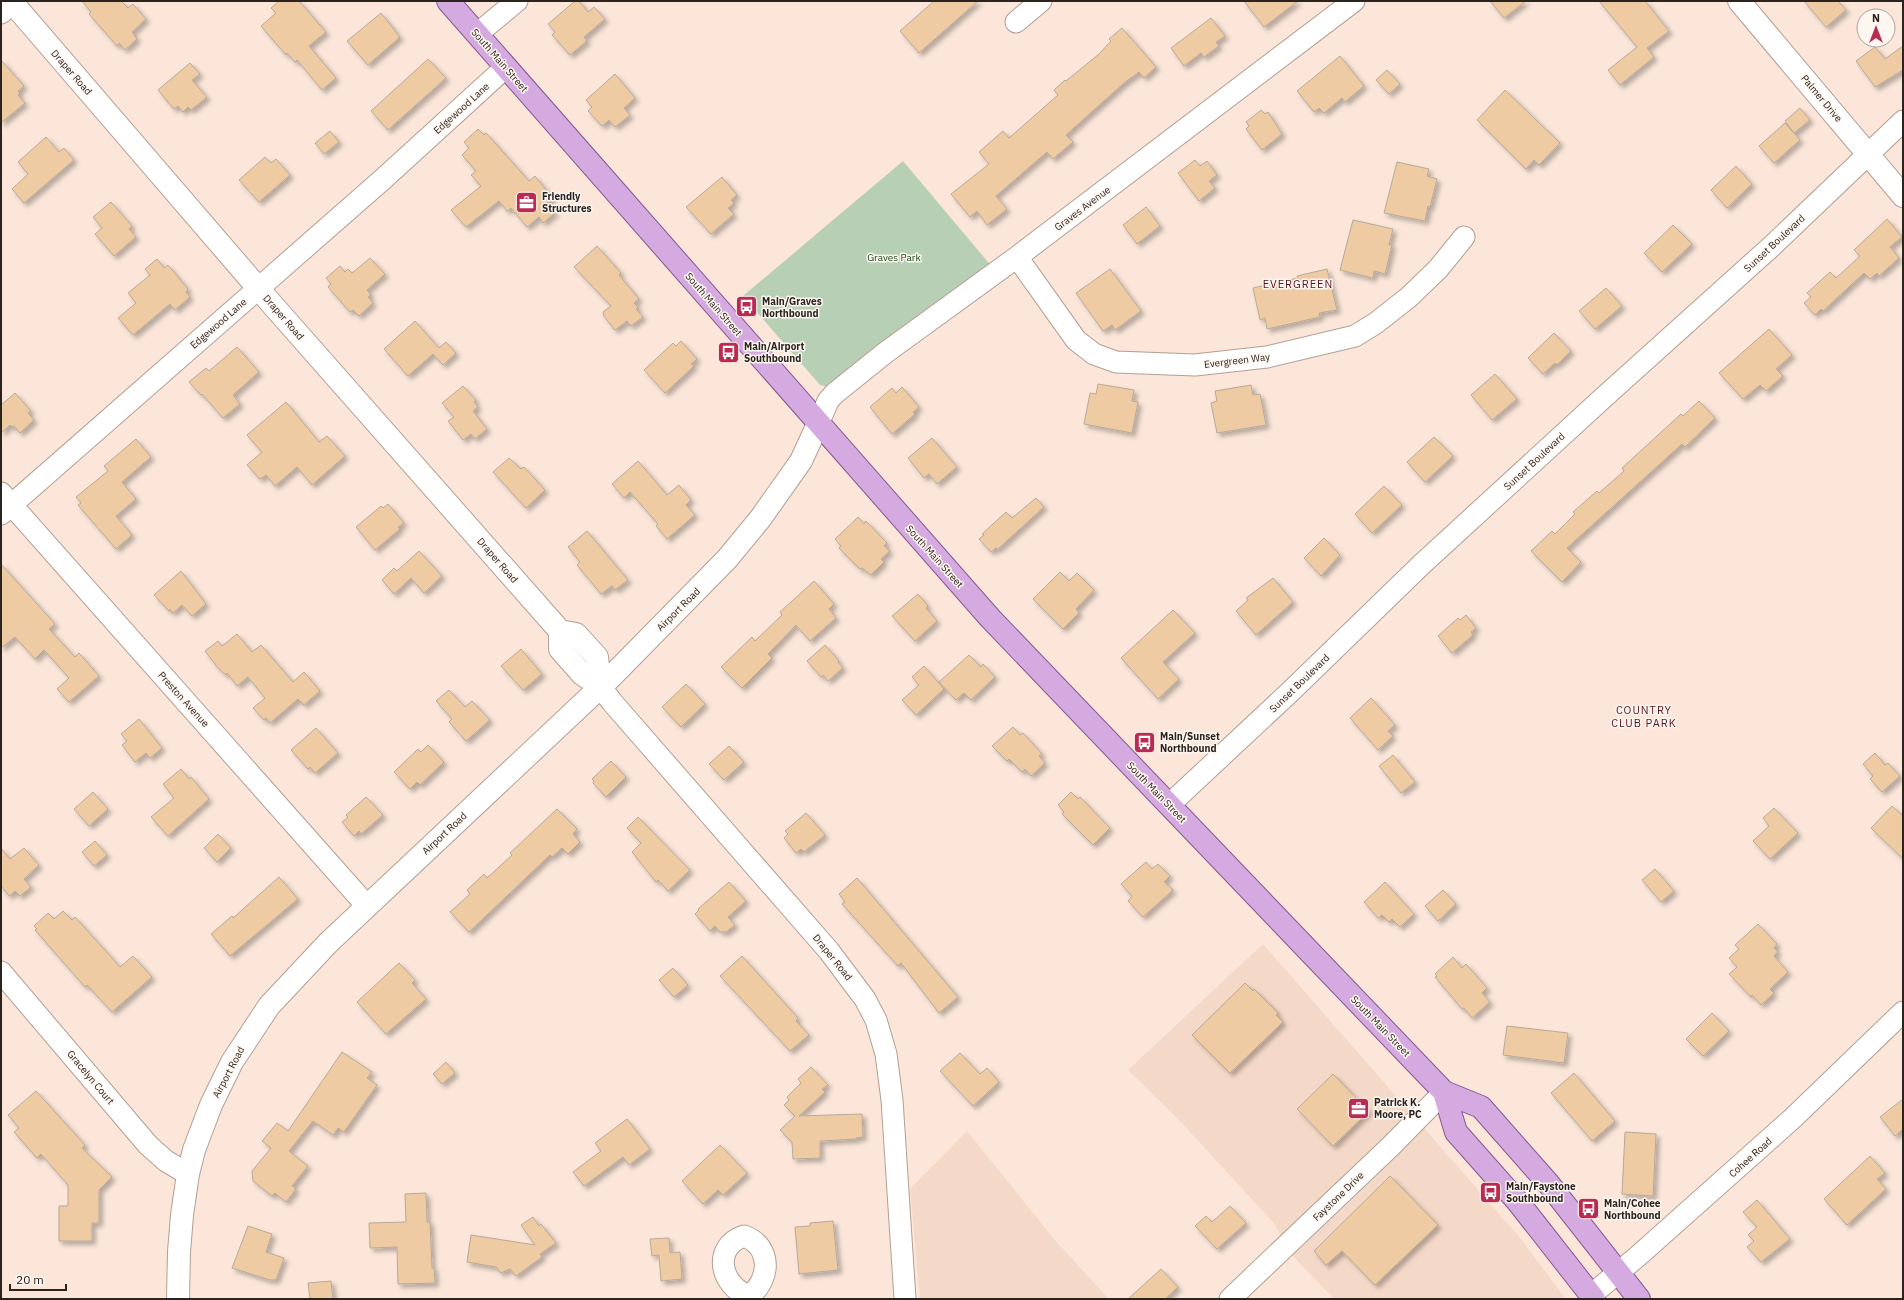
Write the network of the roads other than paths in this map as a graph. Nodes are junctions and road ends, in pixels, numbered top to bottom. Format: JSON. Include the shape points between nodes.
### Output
{"nodes":[{"id":1,"x":448,"y":1,"type":"edge"},
{"id":2,"x":517,"y":1,"type":"edge"},
{"id":3,"x":1041,"y":1,"type":"edge"},
{"id":4,"x":1354,"y":1,"type":"edge"},
{"id":5,"x":1739,"y":1,"type":"edge"},
{"id":6,"x":10,"y":5,"type":"edge"},
{"id":7,"x":1016,"y":22,"type":"dead end"},
{"id":8,"x":477,"y":34,"type":"junction"},
{"id":9,"x":506,"y":67,"type":"junction"},
{"id":10,"x":1903,"y":121,"type":"edge"},
{"id":11,"x":1867,"y":153,"type":"junction"},
{"id":12,"x":1903,"y":196,"type":"edge"},
{"id":13,"x":1464,"y":237,"type":"dead end"},
{"id":14,"x":1017,"y":257,"type":"junction"},
{"id":15,"x":258,"y":288,"type":"junction"},
{"id":16,"x":819,"y":422,"type":"junction"},
{"id":17,"x":4,"y":504,"type":"edge"},
{"id":18,"x":600,"y":686,"type":"junction"},
{"id":19,"x":1169,"y":805,"type":"junction"},
{"id":20,"x":367,"y":906,"type":"junction"},
{"id":21,"x":1,"y":972,"type":"edge"},
{"id":22,"x":1903,"y":1012,"type":"edge"},
{"id":23,"x":1444,"y":1092,"type":"junction"},
{"id":24,"x":188,"y":1174,"type":"junction"},
{"id":25,"x":1618,"y":1272,"type":"junction"},
{"id":26,"x":1593,"y":1297,"type":"edge"},
{"id":27,"x":178,"y":1299,"type":"edge"},
{"id":28,"x":905,"y":1299,"type":"edge"},
{"id":29,"x":1230,"y":1299,"type":"edge"},
{"id":30,"x":1639,"y":1299,"type":"edge"}],
"edges":[{"from":1,"to":8,"type":"main road","name":"South Main Street"},
{"from":2,"to":8,"type":"street"},
{"from":3,"to":7,"type":"street"},
{"from":4,"to":14,"type":"street","name":"Graves Avenue"},
{"from":5,"to":11,"type":"street","name":"Palmer Drive"},
{"from":6,"to":15,"type":"street","name":"Draper Road"},
{"from":8,"to":9,"type":"main road","name":"South Main Street"},
{"from":9,"to":15,"type":"street","name":"Edgewood Lane"},
{"from":9,"to":16,"type":"main road","name":"South Main Street"},
{"from":10,"to":11,"type":"street","name":"Sunset Boulevard"},
{"from":11,"to":12,"type":"street","name":"Palmer Drive"},
{"from":11,"to":19,"type":"street","name":"Sunset Boulevard","via":[[1773,245],[1421,565]]},
{"from":13,"to":14,"type":"street","name":"Evergreen Way","via":[[1442,265],[1409,297],[1355,336],[1267,357],[1195,365],[1116,362],[1094,354],[1076,340]]},
{"from":14,"to":16,"type":"street","name":"Graves Avenue","via":[[885,353],[834,394]]},
{"from":15,"to":17,"type":"street","name":"Edgewood Lane"},
{"from":15,"to":18,"type":"street","name":"Draper Road","via":[[560,631],[576,634],[597,657]]},
{"from":16,"to":18,"type":"street","name":"Airport Road","via":[[801,461],[760,519],[726,559]]},
{"from":16,"to":19,"type":"main road","name":"South Main Street","via":[[990,618]]},
{"from":17,"to":20,"type":"street","name":"Preston Avenue"},
{"from":18,"to":20,"type":"street","name":"Airport Road"},
{"from":18,"to":28,"type":"street","name":"Draper Road","via":[[829,951],[859,989],[872,1013],[886,1054],[892,1100]]},
{"from":19,"to":23,"type":"main road","name":"South Main Street"},
{"from":20,"to":24,"type":"street","name":"Airport Road","via":[[288,984],[252,1029],[211,1105]]},
{"from":21,"to":24,"type":"street","name":"Gracelyn Court","via":[[148,1145],[166,1161]]},
{"from":22,"to":25,"type":"street","name":"Cohee Road","via":[[1793,1118]]},
{"from":23,"to":25,"type":"main road","name":"South Main Street","via":[[1482,1107],[1548,1183]]},
{"from":23,"to":26,"type":"main road","name":"South Main Street","via":[[1456,1132],[1518,1202]]},
{"from":23,"to":29,"type":"street","name":"Faystone Drive"},
{"from":24,"to":27,"type":"street","name":"Airport Road","via":[[179,1252]]},
{"from":25,"to":26,"type":"street","name":"Cohee Road"},
{"from":25,"to":30,"type":"main road","name":"South Main Street"}]}
